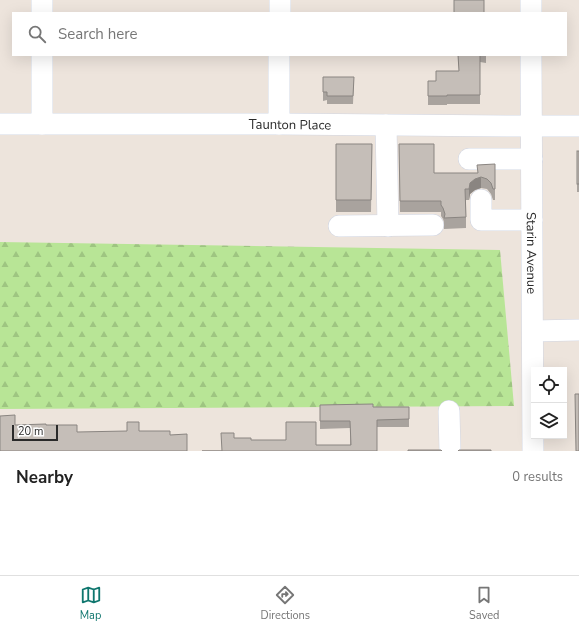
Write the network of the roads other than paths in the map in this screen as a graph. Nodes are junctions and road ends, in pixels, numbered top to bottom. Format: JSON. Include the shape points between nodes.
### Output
{"nodes":[{"id":1,"x":42,"y":0,"type":"edge"},
{"id":2,"x":280,"y":0,"type":"edge"},
{"id":3,"x":531,"y":0,"type":"edge"},
{"id":4,"x":42,"y":12,"type":"edge"},
{"id":5,"x":280,"y":12,"type":"edge"},
{"id":6,"x":531,"y":12,"type":"edge"},
{"id":7,"x":42,"y":56,"type":"edge"},
{"id":8,"x":280,"y":56,"type":"edge"},
{"id":9,"x":531,"y":56,"type":"edge"},
{"id":10,"x":0,"y":124,"type":"edge"},
{"id":11,"x":42,"y":124,"type":"junction"},
{"id":12,"x":279,"y":124,"type":"junction"},
{"id":13,"x":386,"y":125,"type":"junction"},
{"id":14,"x":579,"y":126,"type":"edge"},
{"id":15,"x":531,"y":127,"type":"junction"},
{"id":16,"x":532,"y":159,"type":"junction"},
{"id":17,"x":483,"y":166,"type":"edge"},
{"id":18,"x":489,"y":207,"type":"dead end"},
{"id":19,"x":532,"y":220,"type":"junction"},
{"id":20,"x":433,"y":225,"type":"dead end"},
{"id":21,"x":340,"y":226,"type":"dead end"},
{"id":22,"x":388,"y":226,"type":"junction"},
{"id":23,"x":579,"y":330,"type":"edge"},
{"id":24,"x":533,"y":331,"type":"junction"},
{"id":25,"x":450,"y":411,"type":"dead end"},
{"id":26,"x":450,"y":451,"type":"edge"},
{"id":27,"x":533,"y":451,"type":"edge"}],
"edges":[{"from":1,"to":4,"type":"street"},
{"from":2,"to":5,"type":"street"},
{"from":3,"to":6,"type":"street"},
{"from":7,"to":11,"type":"street"},
{"from":8,"to":12,"type":"street"},
{"from":9,"to":15,"type":"street","name":"Starin Avenue"},
{"from":10,"to":11,"type":"street","name":"Taunton Place"},
{"from":11,"to":12,"type":"street","name":"Taunton Place"},
{"from":12,"to":13,"type":"street","name":"Taunton Place"},
{"from":13,"to":15,"type":"street","name":"Taunton Place"},
{"from":13,"to":22,"type":"street"},
{"from":14,"to":15,"type":"street","name":"Taunton Place"},
{"from":15,"to":16,"type":"street","name":"Starin Avenue"},
{"from":16,"to":17,"type":"street"},
{"from":16,"to":19,"type":"street","name":"Starin Avenue"},
{"from":18,"to":19,"type":"street"},
{"from":19,"to":24,"type":"street","name":"Starin Avenue"},
{"from":20,"to":22,"type":"street"},
{"from":21,"to":22,"type":"street"},
{"from":23,"to":24,"type":"street"},
{"from":24,"to":27,"type":"street","name":"Starin Avenue"},
{"from":25,"to":26,"type":"street"}]}
